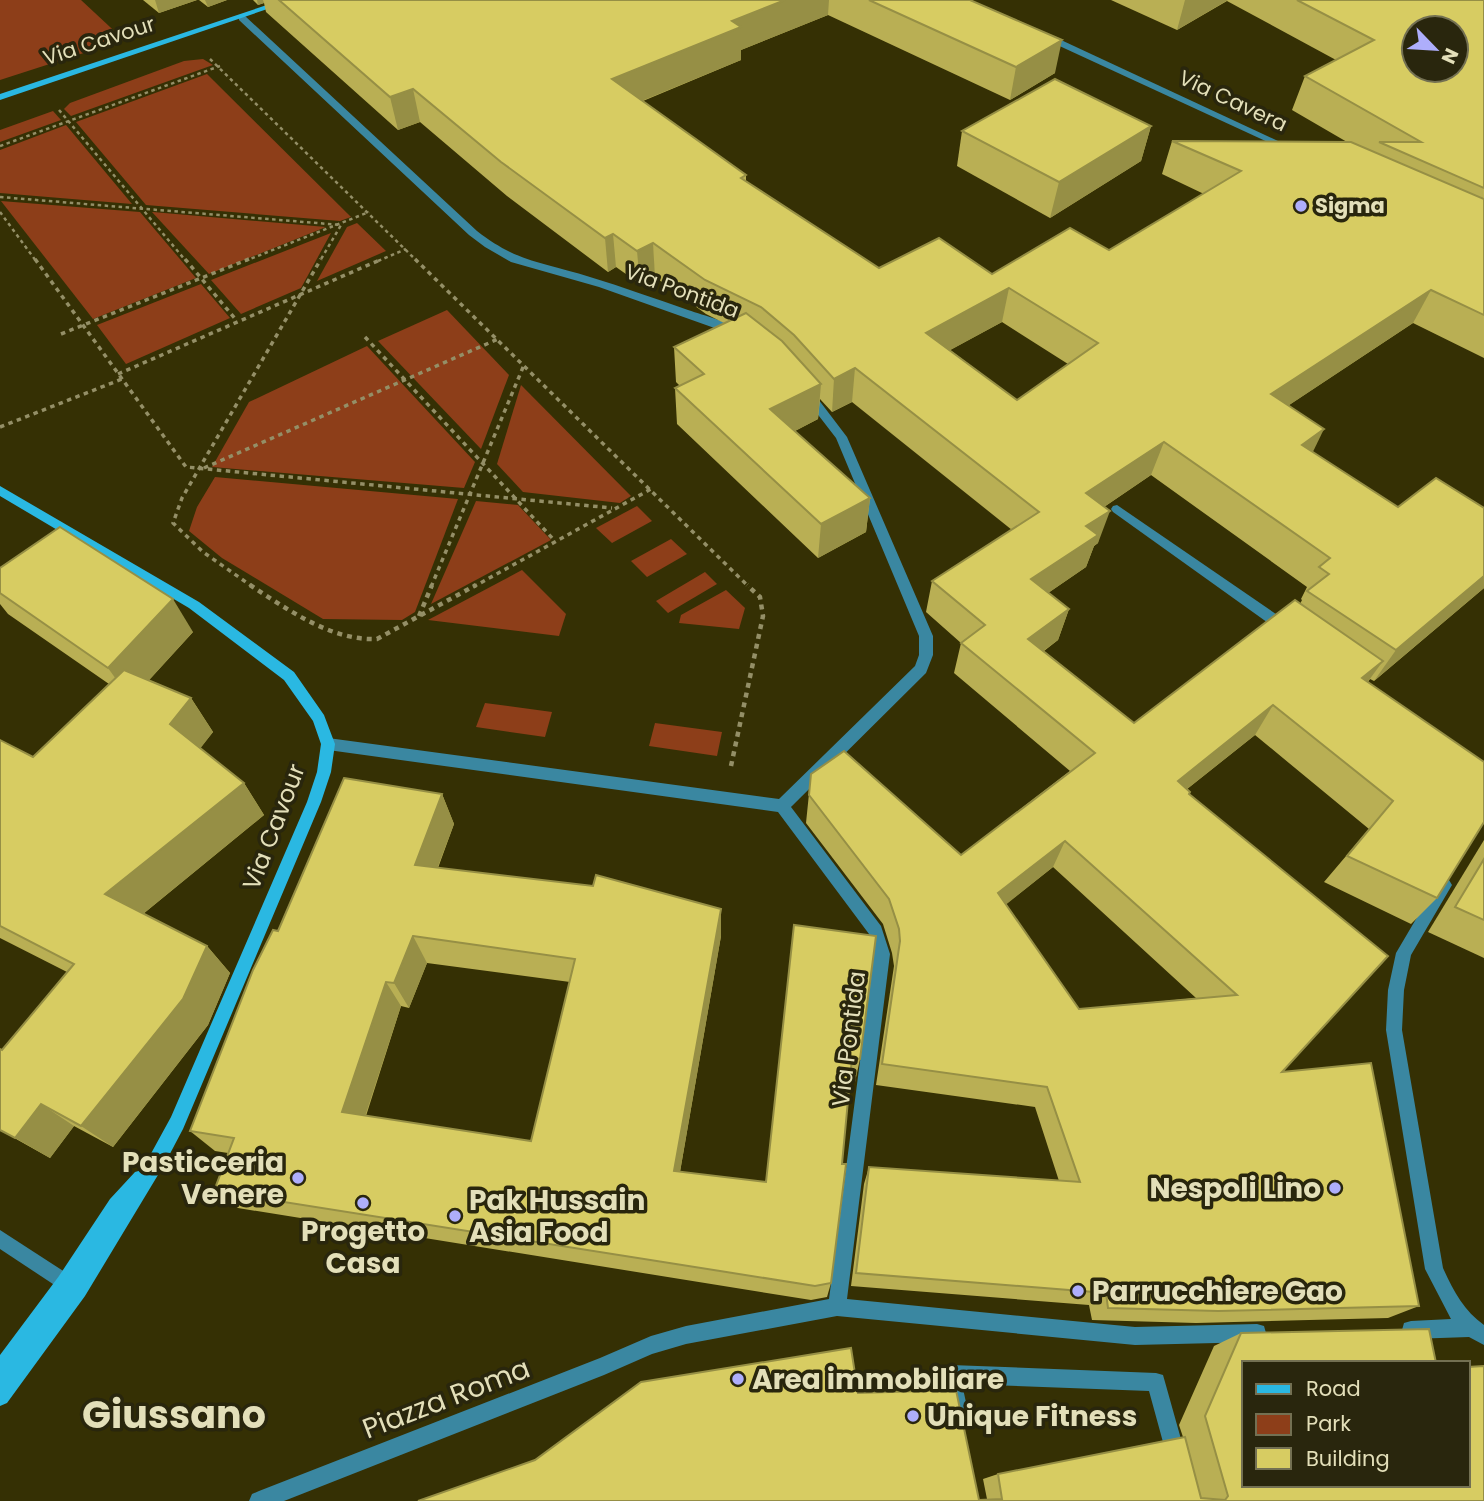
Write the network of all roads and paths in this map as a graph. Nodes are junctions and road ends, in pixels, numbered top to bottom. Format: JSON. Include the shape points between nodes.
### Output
{"nodes":[{"id":1,"x":290,"y":0,"type":"edge"},
{"id":2,"x":242,"y":18,"type":"junction"},
{"id":3,"x":1027,"y":28,"type":"edge"},
{"id":4,"x":204,"y":57,"type":"dead end"},
{"id":5,"x":219,"y":66,"type":"junction"},
{"id":6,"x":0,"y":97,"type":"edge"},
{"id":7,"x":62,"y":102,"type":"dead end"},
{"id":8,"x":0,"y":146,"type":"edge"},
{"id":9,"x":1305,"y":156,"type":"edge"},
{"id":10,"x":0,"y":197,"type":"edge"},
{"id":11,"x":0,"y":212,"type":"edge"},
{"id":12,"x":369,"y":212,"type":"junction"},
{"id":13,"x":341,"y":225,"type":"junction"},
{"id":14,"x":406,"y":249,"type":"junction"},
{"id":15,"x":237,"y":321,"type":"dead end"},
{"id":16,"x":61,"y":334,"type":"dead end"},
{"id":17,"x":365,"y":337,"type":"dead end"},
{"id":18,"x":498,"y":339,"type":"junction"},
{"id":19,"x":748,"y":340,"type":"edge"},
{"id":20,"x":524,"y":365,"type":"junction"},
{"id":21,"x":118,"y":374,"type":"junction"},
{"id":22,"x":122,"y":379,"type":"junction"},
{"id":23,"x":796,"y":379,"type":"edge"},
{"id":24,"x":0,"y":427,"type":"edge"},
{"id":25,"x":201,"y":469,"type":"junction"},
{"id":26,"x":651,"y":489,"type":"junction"},
{"id":27,"x":0,"y":490,"type":"edge"},
{"id":28,"x":617,"y":509,"type":"dead end"},
{"id":29,"x":1116,"y":509,"type":"edge"},
{"id":30,"x":555,"y":541,"type":"junction"},
{"id":31,"x":418,"y":616,"type":"junction"},
{"id":32,"x":1295,"y":635,"type":"edge"},
{"id":33,"x":328,"y":744,"type":"junction"},
{"id":34,"x":731,"y":767,"type":"dead end"},
{"id":35,"x":782,"y":806,"type":"junction"},
{"id":36,"x":1455,"y":868,"type":"edge"},
{"id":37,"x":158,"y":1159,"type":"junction"},
{"id":38,"x":0,"y":1239,"type":"edge"},
{"id":39,"x":65,"y":1282,"type":"junction"},
{"id":40,"x":837,"y":1307,"type":"junction"},
{"id":41,"x":1385,"y":1330,"type":"edge"},
{"id":42,"x":1476,"y":1332,"type":"edge"},
{"id":43,"x":1274,"y":1333,"type":"edge"},
{"id":44,"x":0,"y":1371,"type":"edge"},
{"id":45,"x":0,"y":1396,"type":"edge"},
{"id":46,"x":961,"y":1427,"type":"edge"},
{"id":47,"x":1181,"y":1477,"type":"edge"},
{"id":48,"x":260,"y":1501,"type":"edge"}],
"edges":[{"from":1,"to":2,"type":"street","name":"Via Cavour"},
{"from":2,"to":6,"type":"street","name":"Via Cavour"},
{"from":2,"to":19,"type":"street","name":"Via Pontida","via":[[505,257],[718,324]]},
{"from":3,"to":9,"type":"street","name":"Via Cavera"},
{"from":4,"to":5,"type":"path"},
{"from":5,"to":8,"type":"path"},
{"from":5,"to":12,"type":"path"},
{"from":7,"to":15,"type":"path","via":[[52,106]]},
{"from":10,"to":13,"type":"path"},
{"from":11,"to":21,"type":"path"},
{"from":12,"to":13,"type":"path"},
{"from":12,"to":14,"type":"path"},
{"from":13,"to":16,"type":"path"},
{"from":13,"to":25,"type":"path"},
{"from":14,"to":18,"type":"path"},
{"from":14,"to":21,"type":"path"},
{"from":17,"to":30,"type":"path"},
{"from":18,"to":20,"type":"path"},
{"from":18,"to":25,"type":"path"},
{"from":20,"to":26,"type":"path"},
{"from":20,"to":31,"type":"path"},
{"from":21,"to":22,"type":"path"},
{"from":22,"to":24,"type":"path"},
{"from":22,"to":25,"type":"path","via":[[186,467]]},
{"from":23,"to":35,"type":"street","via":[[841,437],[926,636],[926,655],[921,669]]},
{"from":25,"to":28,"type":"path"},
{"from":25,"to":31,"type":"path","via":[[173,523],[181,536],[216,563],[351,639],[377,639]]},
{"from":26,"to":30,"type":"path"},
{"from":26,"to":34,"type":"path","via":[[764,606]]},
{"from":27,"to":33,"type":"street","name":"Via Cavour","via":[[71,539],[194,605],[289,676],[319,719]]},
{"from":29,"to":32,"type":"street"},
{"from":30,"to":31,"type":"path"},
{"from":33,"to":35,"type":"street"},
{"from":33,"to":37,"type":"street","name":"Via Cavour","via":[[314,802]]},
{"from":35,"to":40,"type":"street","name":"Via Pontida","via":[[877,931],[882,954]]},
{"from":36,"to":42,"type":"street","via":[[1404,953],[1395,990],[1394,1030],[1434,1269],[1448,1299]]},
{"from":37,"to":39,"type":"street","name":"Via Cavour","via":[[116,1205]]},
{"from":37,"to":45,"type":"street","name":"Via Cavour","via":[[79,1290]]},
{"from":38,"to":39,"type":"street"},
{"from":39,"to":44,"type":"street","name":"Via Cavour"},
{"from":40,"to":43,"type":"street","name":"Piazza Roma","via":[[1135,1336]]},
{"from":40,"to":48,"type":"street","name":"Piazza Roma","via":[[651,1345]]},
{"from":41,"to":42,"type":"street"},
{"from":46,"to":47,"type":"street","via":[[951,1374],[1156,1382]]}]}
